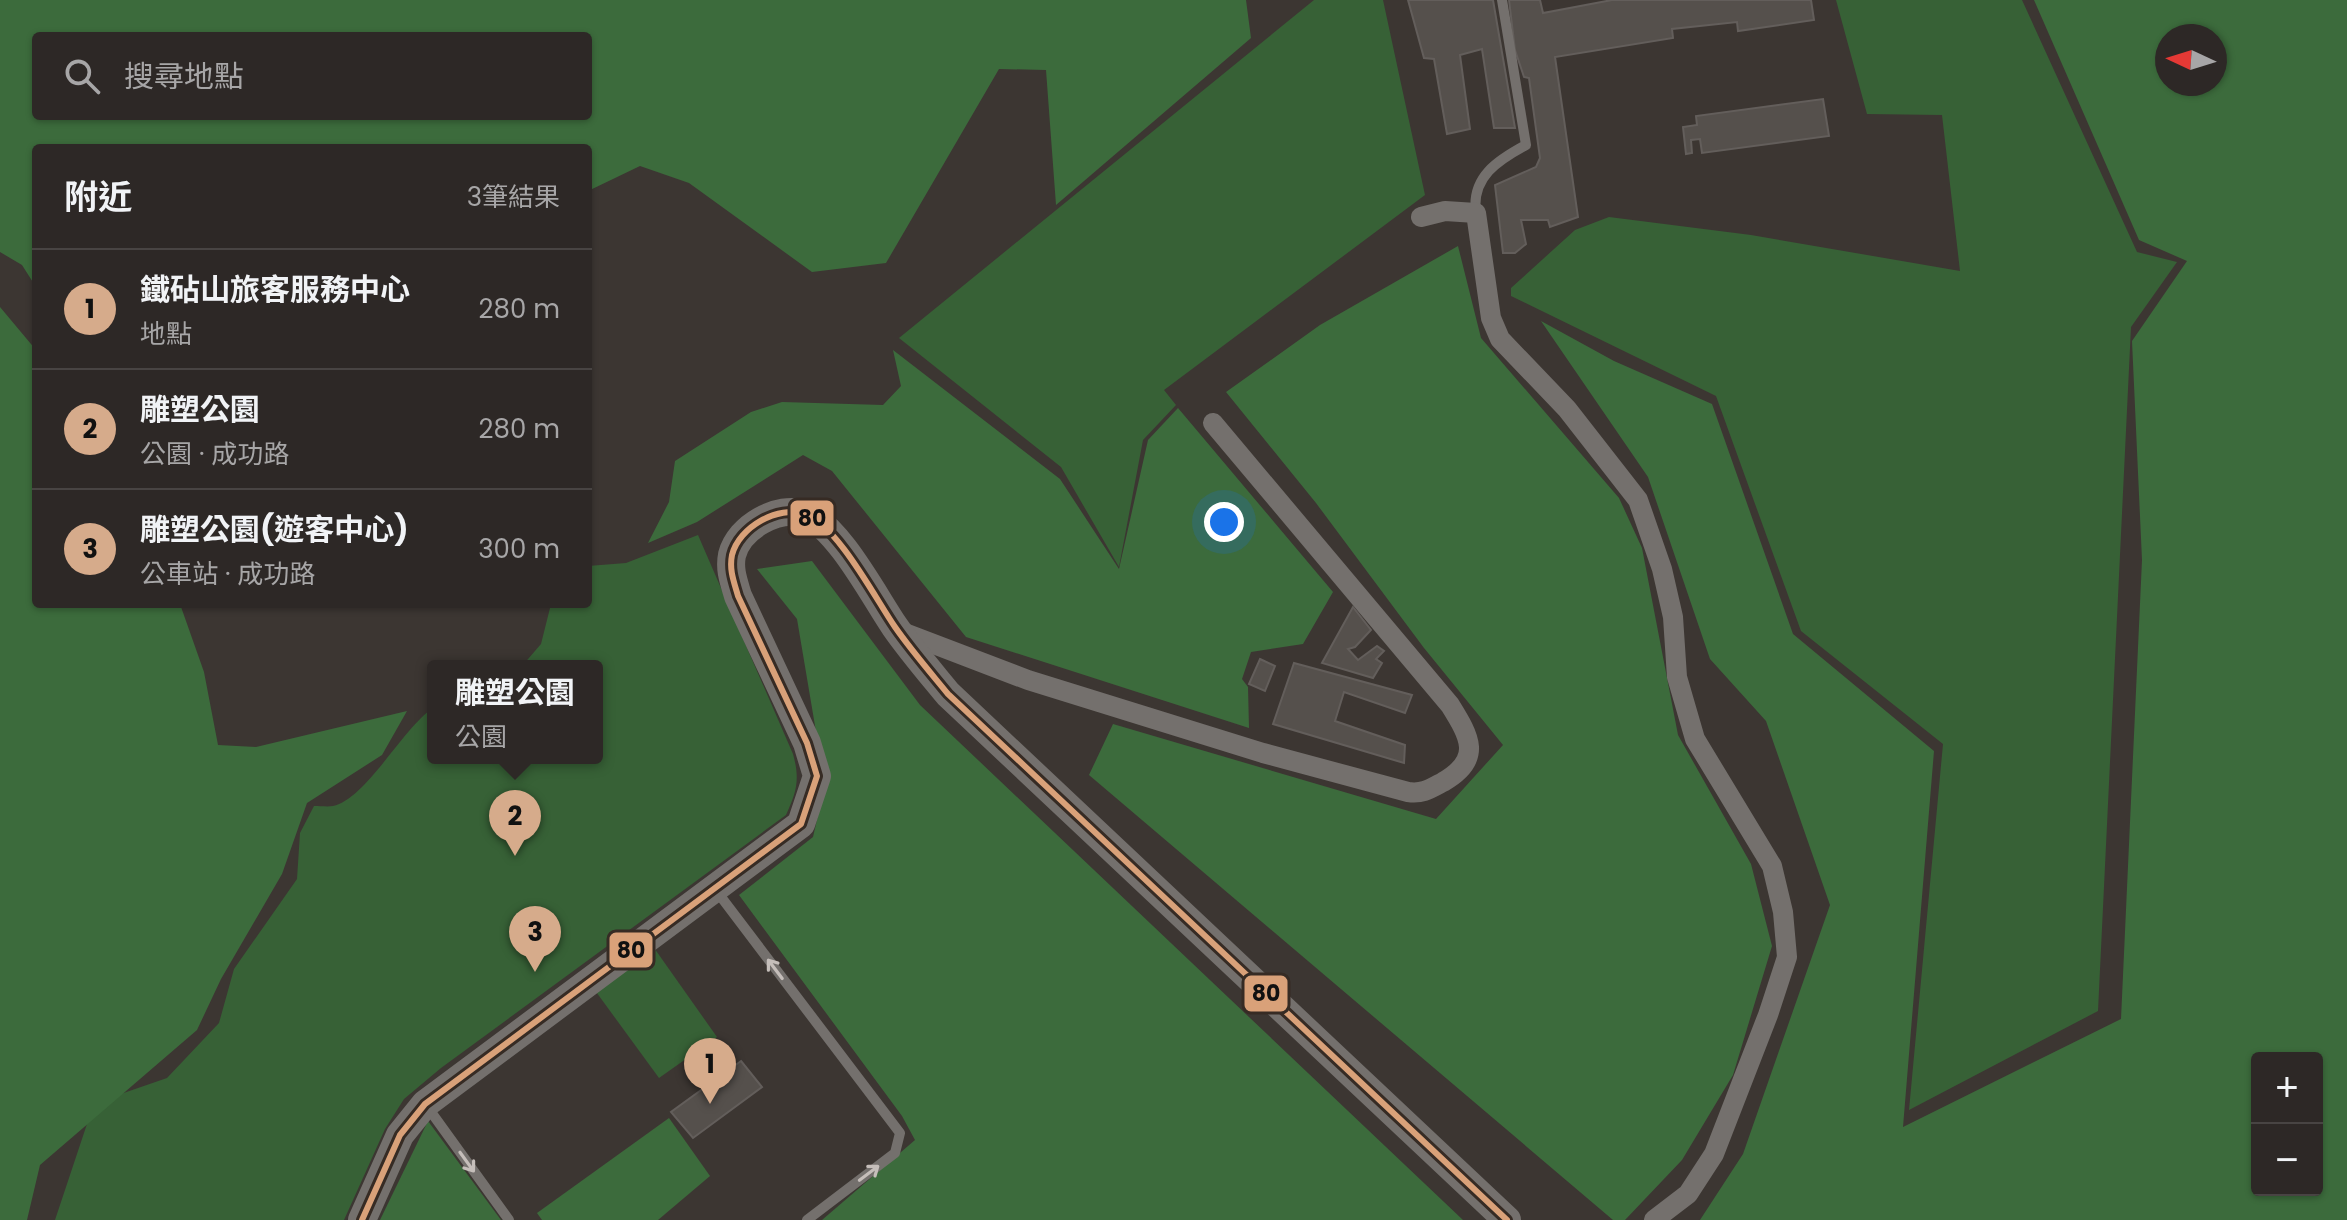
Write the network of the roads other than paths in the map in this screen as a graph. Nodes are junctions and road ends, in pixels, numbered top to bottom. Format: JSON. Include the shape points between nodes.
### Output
{"nodes":[{"id":1,"x":1502,"y":0,"type":"edge"},
{"id":2,"x":1476,"y":213,"type":"junction"},
{"id":3,"x":1421,"y":217,"type":"dead end"},
{"id":4,"x":1213,"y":423,"type":"dead end"},
{"id":5,"x":897,"y":630,"type":"junction"},
{"id":6,"x":714,"y":888,"type":"junction"},
{"id":7,"x":425,"y":1104,"type":"junction"},
{"id":8,"x":362,"y":1220,"type":"edge"},
{"id":9,"x":509,"y":1220,"type":"edge"},
{"id":10,"x":807,"y":1220,"type":"edge"},
{"id":11,"x":1507,"y":1220,"type":"edge"},
{"id":12,"x":1654,"y":1220,"type":"edge"}],
"edges":[{"from":1,"to":2,"type":"lane","via":[[1526,145],[1481,177]]},
{"from":2,"to":3,"type":"street","via":[[1445,211]]},
{"from":2,"to":12,"type":"street","via":[[1491,318],[1500,339],[1567,409],[1638,500],[1662,569],[1677,677],[1695,739],[1772,866],[1783,912],[1787,957],[1714,1154],[1688,1194]]},
{"from":4,"to":5,"type":"street","via":[[1450,705],[1468,733],[1470,752],[1460,772],[1422,794],[1408,792],[1028,680]]},
{"from":5,"to":6,"type":"street","via":[[838,541],[808,515],[776,514],[737,541],[731,571],[738,596],[807,743],[817,776],[801,824]]},
{"from":5,"to":11,"type":"street","via":[[948,694]]},
{"from":6,"to":7,"type":"street"},
{"from":10,"to":6,"type":"lane","one_way":true,"via":[[895,1153],[900,1133]]},
{"from":7,"to":8,"type":"street","via":[[400,1135]]},
{"from":7,"to":9,"type":"lane","one_way":true}]}
